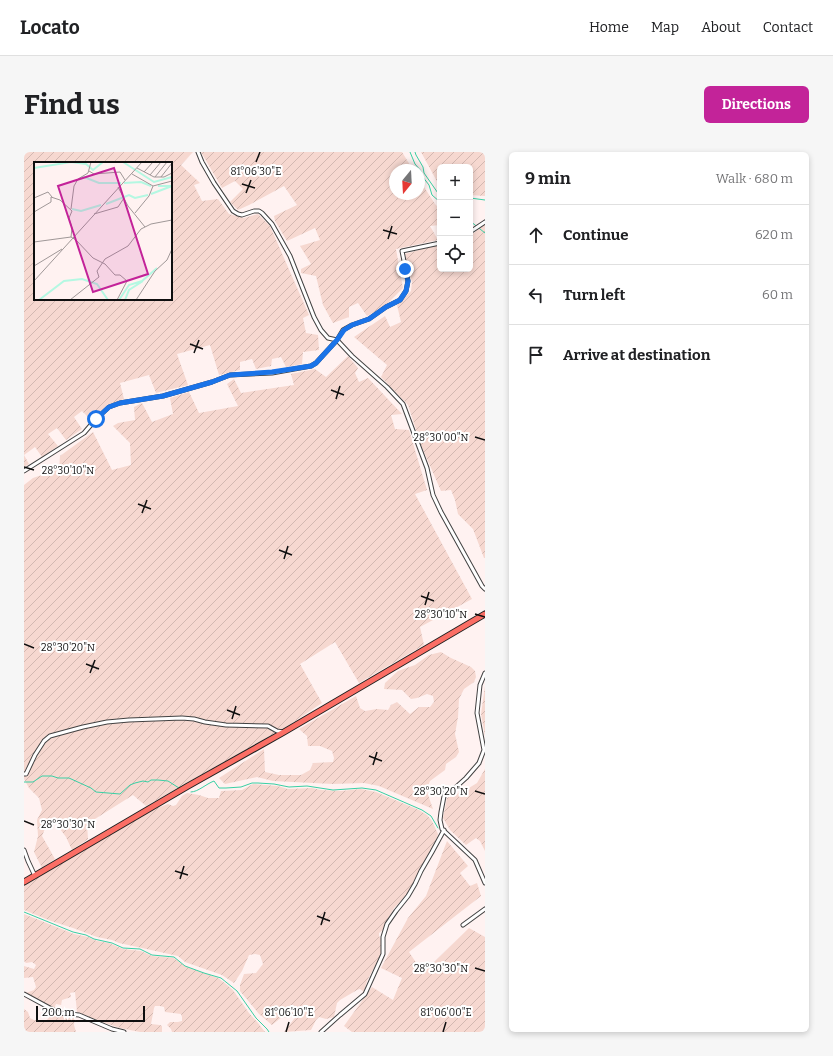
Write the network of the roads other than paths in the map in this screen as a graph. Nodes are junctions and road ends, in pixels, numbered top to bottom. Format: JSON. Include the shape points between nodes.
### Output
{"nodes":[{"id":1,"x":198,"y":152,"type":"edge"},
{"id":2,"x":485,"y":222,"type":"edge"},
{"id":3,"x":473,"y":230,"type":"edge"},
{"id":4,"x":437,"y":244,"type":"edge"},
{"id":5,"x":337,"y":340,"type":"junction"},
{"id":6,"x":24,"y":471,"type":"edge"},
{"id":7,"x":485,"y":589,"type":"edge"},
{"id":8,"x":485,"y":614,"type":"edge"},
{"id":9,"x":485,"y":673,"type":"edge"},
{"id":10,"x":284,"y":732,"type":"junction"},
{"id":11,"x":24,"y":774,"type":"edge"},
{"id":12,"x":444,"y":830,"type":"junction"},
{"id":13,"x":24,"y":850,"type":"edge"},
{"id":14,"x":35,"y":876,"type":"junction"},
{"id":15,"x":24,"y":882,"type":"edge"},
{"id":16,"x":485,"y":882,"type":"edge"},
{"id":17,"x":485,"y":910,"type":"edge"},
{"id":18,"x":463,"y":925,"type":"dead end"},
{"id":19,"x":24,"y":994,"type":"edge"},
{"id":20,"x":124,"y":1032,"type":"edge"},
{"id":21,"x":322,"y":1032,"type":"edge"}],
"edges":[{"from":1,"to":5,"type":"street","via":[[214,183],[233,211],[242,215],[259,211],[272,224],[290,256],[321,330],[328,338]]},
{"from":2,"to":3,"type":"street"},
{"from":4,"to":5,"type":"street","via":[[402,251],[408,281],[406,291],[400,300],[369,319],[344,330]]},
{"from":5,"to":6,"type":"street","via":[[311,366],[230,375],[163,396],[109,407],[84,434]]},
{"from":5,"to":7,"type":"street","via":[[403,404],[427,468],[433,495]]},
{"from":8,"to":10,"type":"main road"},
{"from":9,"to":12,"type":"street","via":[[480,685],[477,713],[484,750],[479,763],[466,778],[456,787],[445,791],[440,820]]},
{"from":10,"to":11,"type":"street","via":[[268,726],[182,718],[107,722],[50,736],[44,741]]},
{"from":10,"to":14,"type":"main road"},
{"from":12,"to":16,"type":"street","via":[[475,860]]},
{"from":12,"to":21,"type":"street","via":[[408,896],[387,924],[383,954],[365,994]]},
{"from":13,"to":14,"type":"street"},
{"from":14,"to":15,"type":"main road"},
{"from":17,"to":18,"type":"street"},
{"from":19,"to":20,"type":"street","via":[[59,1013],[79,1015]]}]}
